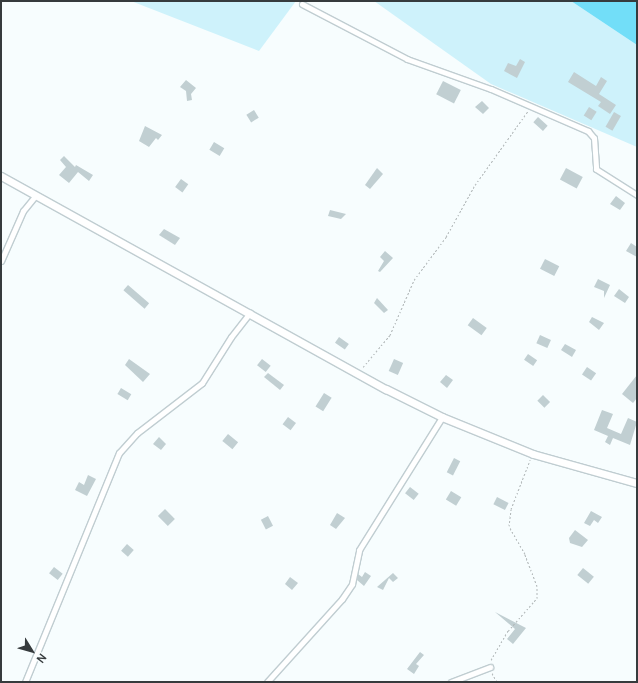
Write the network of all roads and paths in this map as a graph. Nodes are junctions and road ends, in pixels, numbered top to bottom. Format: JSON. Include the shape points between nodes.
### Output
{"nodes":[{"id":1,"x":302,"y":4,"type":"dead end"},
{"id":2,"x":531,"y":106,"type":"junction"},
{"id":3,"x":1,"y":176,"type":"edge"},
{"id":4,"x":637,"y":195,"type":"edge"},
{"id":5,"x":35,"y":196,"type":"junction"},
{"id":6,"x":1,"y":261,"type":"edge"},
{"id":7,"x":250,"y":313,"type":"junction"},
{"id":8,"x":360,"y":373,"type":"junction"},
{"id":9,"x":442,"y":416,"type":"junction"},
{"id":10,"x":533,"y":454,"type":"junction"},
{"id":11,"x":637,"y":483,"type":"edge"},
{"id":12,"x":490,"y":667,"type":"junction"},
{"id":13,"x":25,"y":682,"type":"edge"},
{"id":14,"x":267,"y":682,"type":"edge"},
{"id":15,"x":451,"y":682,"type":"edge"},
{"id":16,"x":496,"y":682,"type":"edge"}],
"edges":[{"from":1,"to":2,"type":"street","via":[[407,59]]},
{"from":2,"to":4,"type":"street","via":[[588,131],[594,138],[596,169]]},
{"from":2,"to":8,"type":"path","via":[[475,185],[446,237],[414,280],[390,335],[364,364]]},
{"from":3,"to":5,"type":"main road"},
{"from":5,"to":6,"type":"street","via":[[23,211]]},
{"from":5,"to":7,"type":"main road"},
{"from":7,"to":8,"type":"main road"},
{"from":7,"to":13,"type":"street","via":[[231,337],[202,383],[137,433],[119,453]]},
{"from":8,"to":9,"type":"main road"},
{"from":9,"to":10,"type":"main road"},
{"from":9,"to":14,"type":"street","via":[[357,554],[352,584],[346,594],[314,633]]},
{"from":10,"to":11,"type":"main road"},
{"from":10,"to":12,"type":"path","via":[[511,509],[509,526],[525,554],[537,586],[537,598],[508,631],[492,658]]},
{"from":12,"to":15,"type":"street"},
{"from":12,"to":16,"type":"path"}]}
